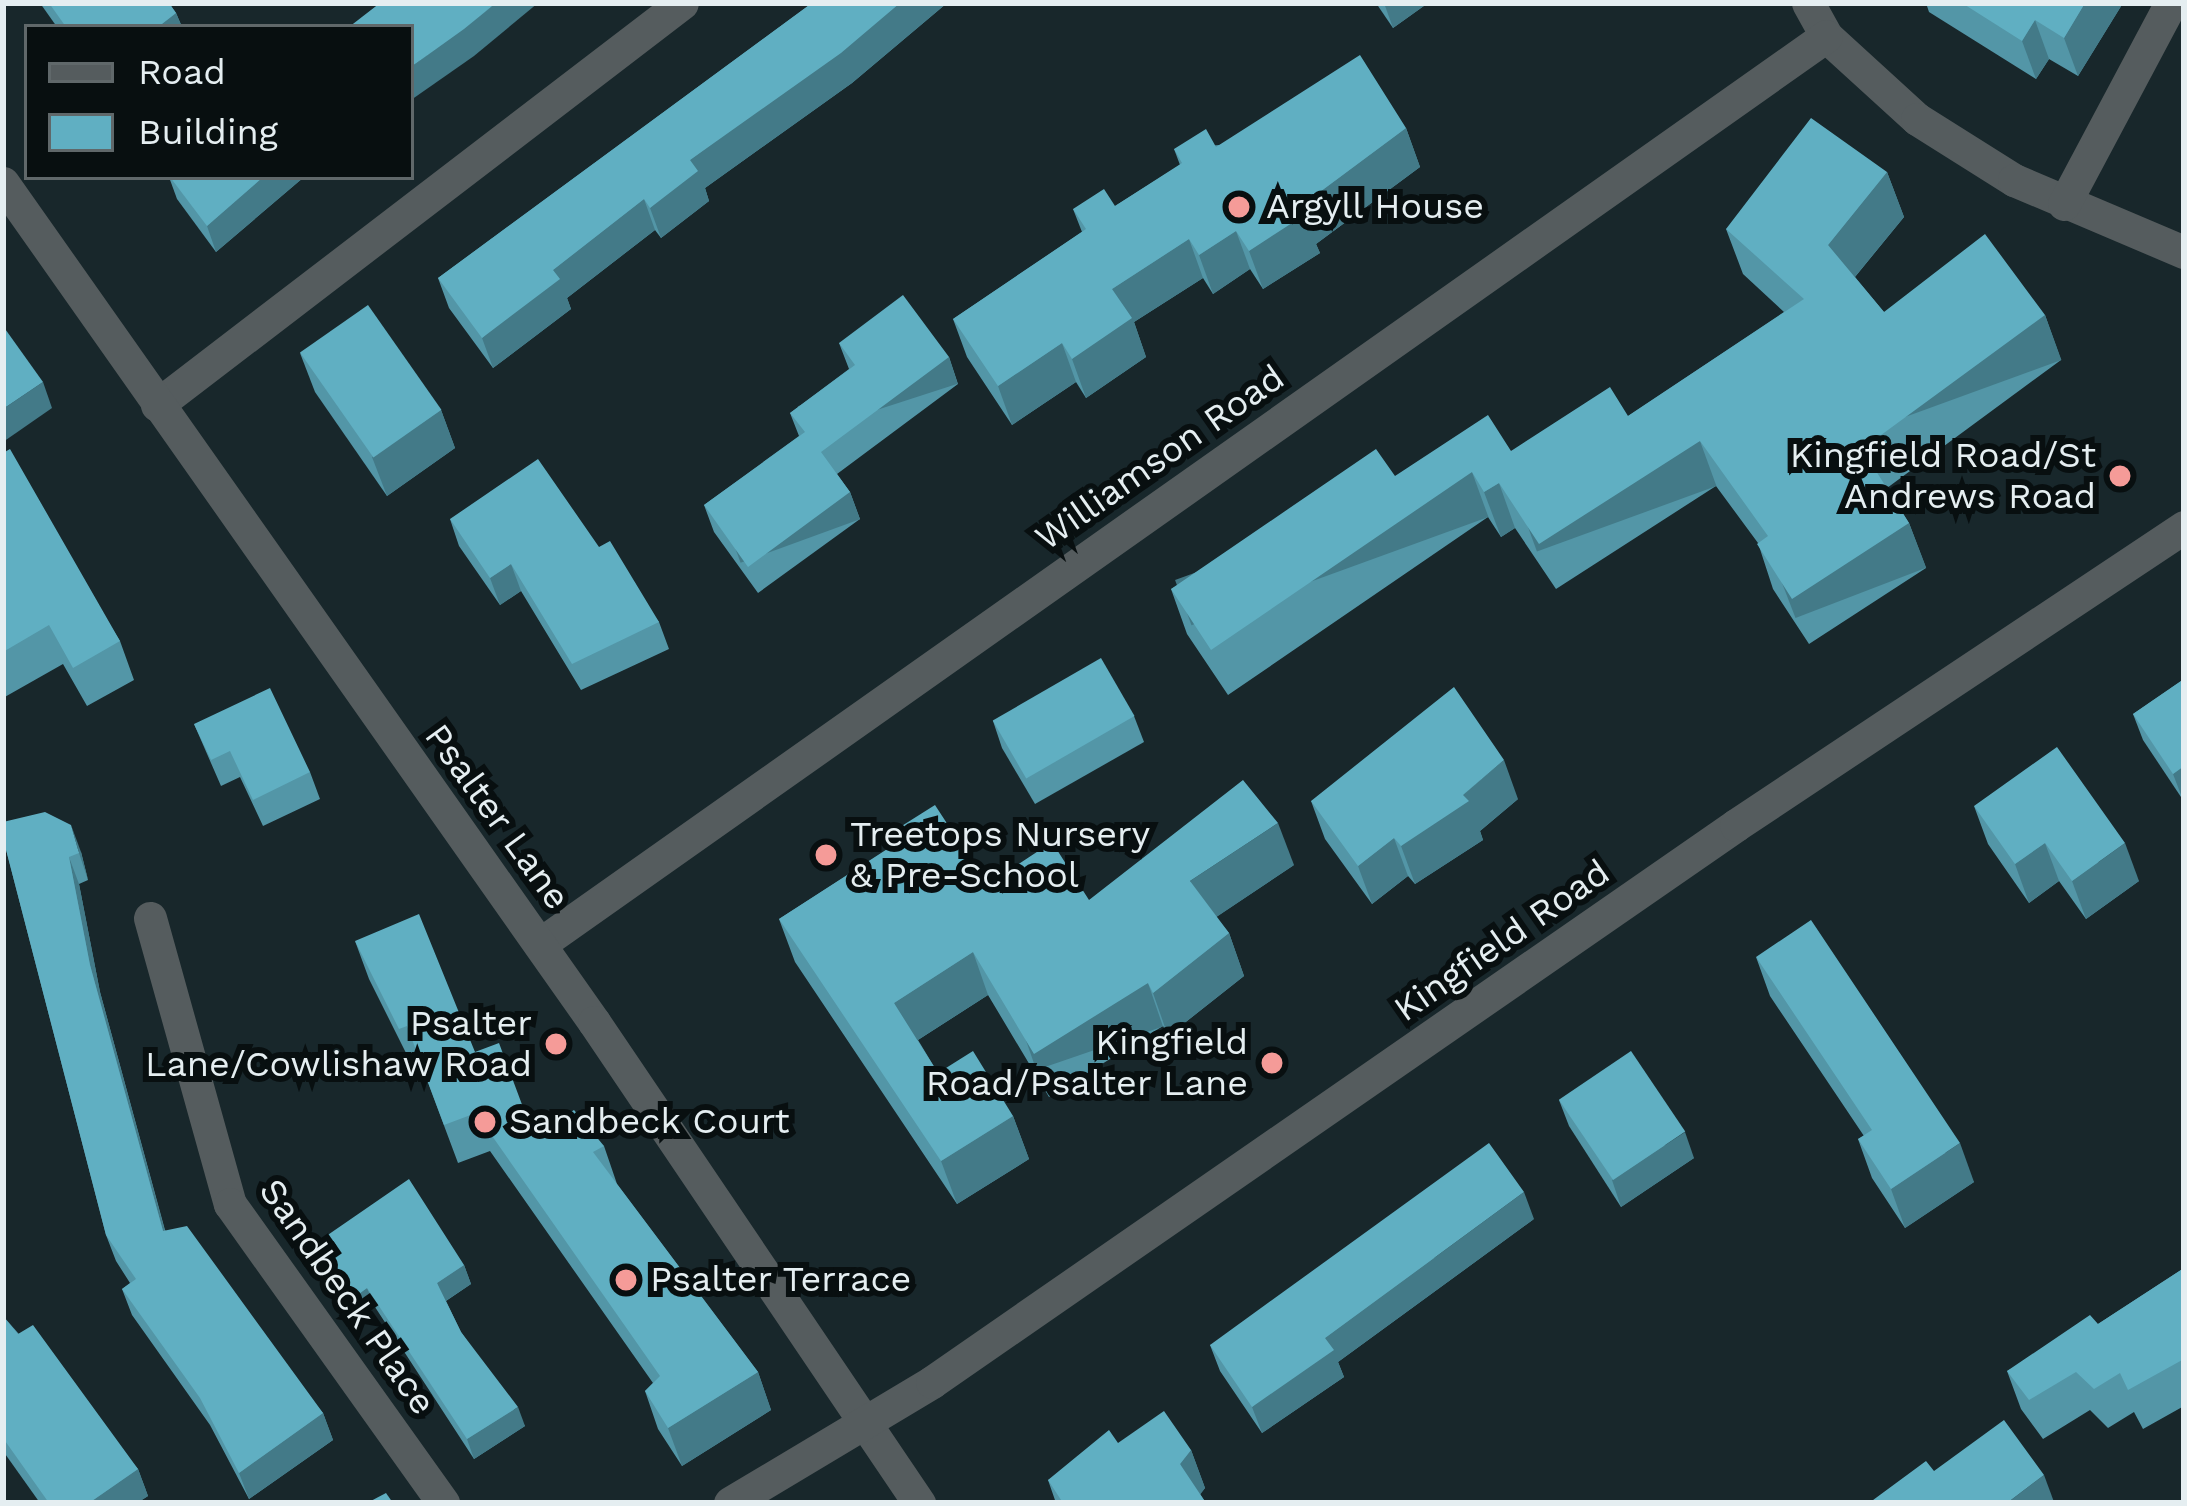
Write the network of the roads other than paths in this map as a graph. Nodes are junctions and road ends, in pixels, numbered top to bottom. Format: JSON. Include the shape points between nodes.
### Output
{"nodes":[{"id":1,"x":682,"y":3,"type":"edge"},
{"id":2,"x":1808,"y":3,"type":"edge"},
{"id":3,"x":2171,"y":3,"type":"edge"},
{"id":4,"x":1826,"y":36,"type":"junction"},
{"id":5,"x":7,"y":195,"type":"edge"},
{"id":6,"x":2064,"y":204,"type":"junction"},
{"id":7,"x":2184,"y":252,"type":"edge"},
{"id":8,"x":157,"y":404,"type":"junction"},
{"id":9,"x":2184,"y":527,"type":"edge"},
{"id":10,"x":150,"y":918,"type":"dead end"},
{"id":11,"x":540,"y":944,"type":"junction"},
{"id":12,"x":868,"y":1424,"type":"junction"},
{"id":13,"x":442,"y":1503,"type":"edge"},
{"id":14,"x":730,"y":1503,"type":"edge"},
{"id":15,"x":919,"y":1503,"type":"edge"}],
"edges":[{"from":1,"to":8,"type":"street"},
{"from":2,"to":4,"type":"street"},
{"from":3,"to":6,"type":"street"},
{"from":4,"to":6,"type":"street","via":[[1917,119]]},
{"from":4,"to":11,"type":"street","name":"Williamson Road"},
{"from":5,"to":8,"type":"street","name":"Psalter Lane"},
{"from":6,"to":7,"type":"street"},
{"from":8,"to":11,"type":"street","name":"Psalter Lane"},
{"from":9,"to":12,"type":"street","name":"Kingfield Road"},
{"from":10,"to":13,"type":"street","name":"Sandbeck Place","via":[[230,1204]]},
{"from":11,"to":12,"type":"street","name":"Psalter Lane"},
{"from":12,"to":14,"type":"street","name":"Kingfield Road"},
{"from":12,"to":15,"type":"street","name":"Psalter Lane"}]}
